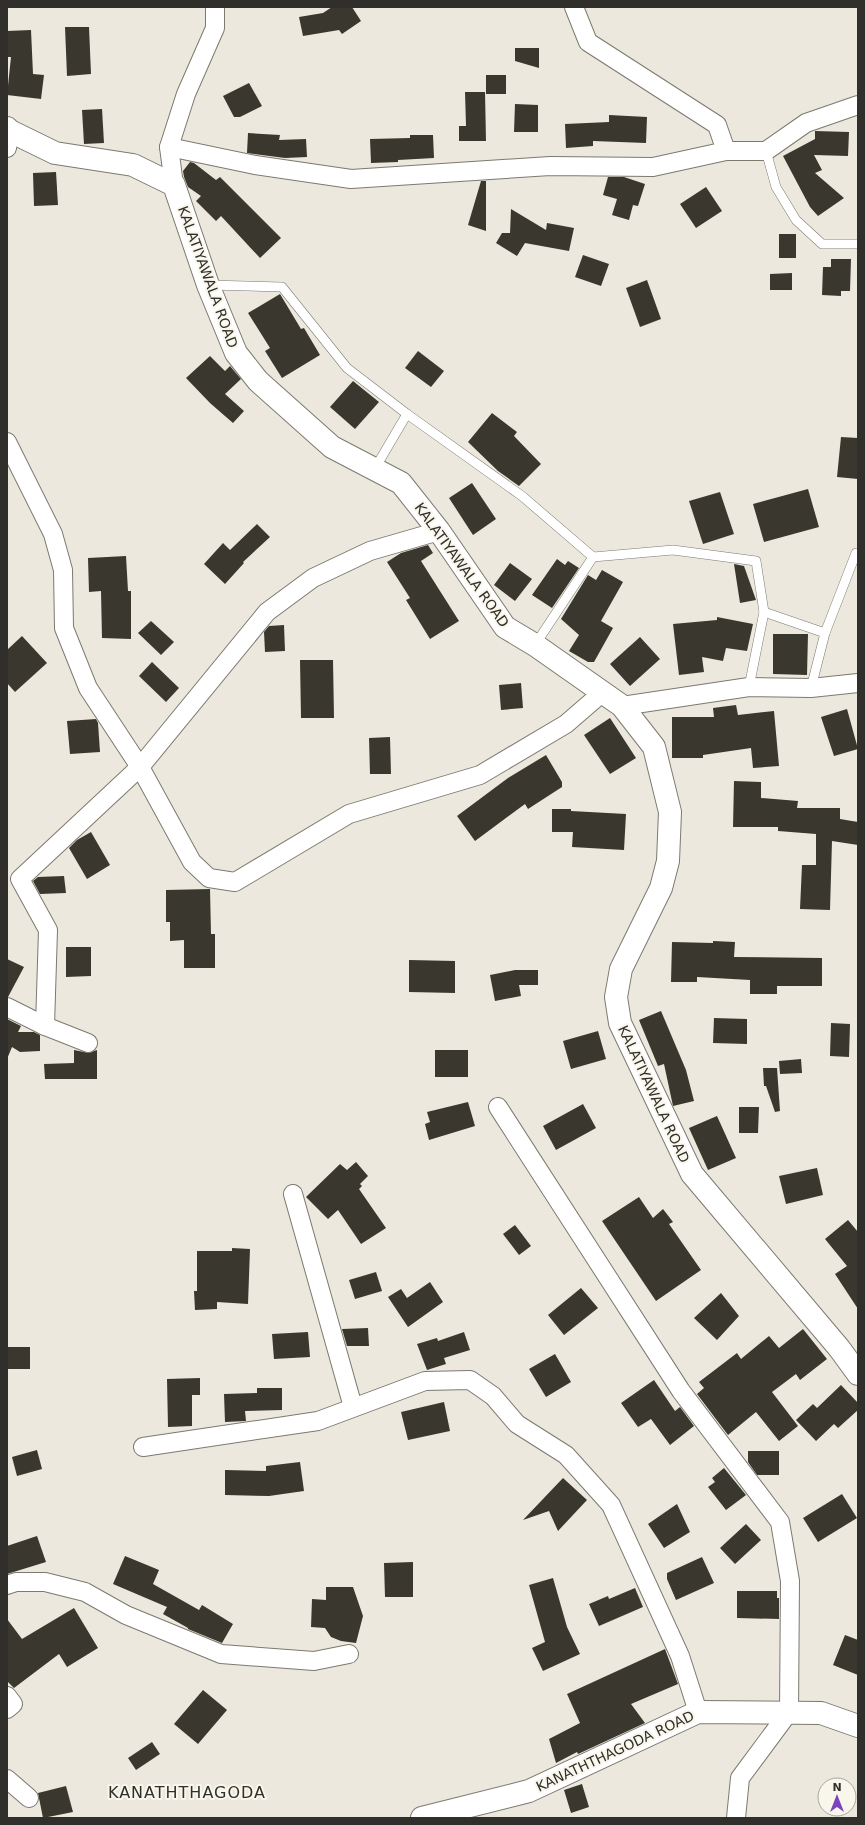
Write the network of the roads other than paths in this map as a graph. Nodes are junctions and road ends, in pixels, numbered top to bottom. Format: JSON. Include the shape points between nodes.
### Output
{"nodes":[{"id":1,"x":215,"y":7,"type":"edge"},
{"id":2,"x":574,"y":7,"type":"edge"},
{"id":3,"x":858,"y":105,"type":"edge"},
{"id":4,"x":8,"y":136,"type":"edge"},
{"id":5,"x":169,"y":147,"type":"junction"},
{"id":6,"x":726,"y":151,"type":"junction"},
{"id":7,"x":766,"y":151,"type":"junction"},
{"id":8,"x":174,"y":185,"type":"junction"},
{"id":9,"x":858,"y":244,"type":"edge"},
{"id":10,"x":208,"y":285,"type":"junction"},
{"id":11,"x":407,"y":414,"type":"junction"},
{"id":12,"x":7,"y":442,"type":"edge"},
{"id":13,"x":374,"y":470,"type":"junction"},
{"id":14,"x":439,"y":531,"type":"junction"},
{"id":15,"x":856,"y":553,"type":"dead end"},
{"id":16,"x":593,"y":557,"type":"junction"},
{"id":17,"x":764,"y":612,"type":"junction"},
{"id":18,"x":825,"y":633,"type":"junction"},
{"id":19,"x":535,"y":645,"type":"junction"},
{"id":20,"x":858,"y":683,"type":"edge"},
{"id":21,"x":749,"y":686,"type":"junction"},
{"id":22,"x":810,"y":688,"type":"junction"},
{"id":23,"x":603,"y":692,"type":"junction"},
{"id":24,"x":622,"y":706,"type":"junction"},
{"id":25,"x":140,"y":767,"type":"junction"},
{"id":26,"x":7,"y":1006,"type":"edge"},
{"id":27,"x":45,"y":1026,"type":"junction"},
{"id":28,"x":88,"y":1043,"type":"dead end"},
{"id":29,"x":498,"y":1106,"type":"dead end"},
{"id":30,"x":293,"y":1194,"type":"dead end"},
{"id":31,"x":858,"y":1374,"type":"edge"},
{"id":32,"x":353,"y":1407,"type":"junction"},
{"id":33,"x":143,"y":1447,"type":"dead end"},
{"id":34,"x":7,"y":1585,"type":"edge"},
{"id":35,"x":349,"y":1654,"type":"dead end"},
{"id":36,"x":7,"y":1696,"type":"edge"},
{"id":37,"x":7,"y":1709,"type":"edge"},
{"id":38,"x":698,"y":1712,"type":"junction"},
{"id":39,"x":789,"y":1712,"type":"junction"},
{"id":40,"x":858,"y":1726,"type":"edge"},
{"id":41,"x":7,"y":1779,"type":"edge"},
{"id":42,"x":29,"y":1798,"type":"dead end"},
{"id":43,"x":422,"y":1818,"type":"edge"},
{"id":44,"x":736,"y":1818,"type":"edge"}],
"edges":[{"from":1,"to":5,"type":"street","via":[[215,28],[186,94]]},
{"from":2,"to":6,"type":"street","via":[[588,42],[716,125]]},
{"from":3,"to":7,"type":"street","via":[[806,123]]},
{"from":4,"to":8,"type":"street","via":[[54,153],[133,165]]},
{"from":5,"to":6,"type":"street","via":[[255,165],[351,179],[550,166],[653,167]]},
{"from":5,"to":8,"type":"street"},
{"from":6,"to":7,"type":"street"},
{"from":7,"to":9,"type":"lane","via":[[776,187],[796,220],[822,244]]},
{"from":8,"to":10,"type":"street","name":"KALATIYAWALA ROAD"},
{"from":10,"to":11,"type":"lane","via":[[282,287],[347,368]]},
{"from":10,"to":13,"type":"street","name":"KALATIYAWALA ROAD","via":[[236,353],[258,380],[332,446]]},
{"from":11,"to":13,"type":"lane"},
{"from":11,"to":16,"type":"lane","via":[[522,496]]},
{"from":12,"to":25,"type":"street","via":[[53,534],[63,570],[64,628],[88,688]]},
{"from":13,"to":14,"type":"street","name":"KALATIYAWALA ROAD","via":[[401,482]]},
{"from":14,"to":19,"type":"street","name":"KALATIYAWALA ROAD","via":[[505,627]]},
{"from":14,"to":25,"type":"street","via":[[370,551],[312,578],[268,612]]},
{"from":15,"to":18,"type":"lane"},
{"from":16,"to":17,"type":"lane","via":[[673,550],[756,561]]},
{"from":16,"to":19,"type":"lane"},
{"from":17,"to":18,"type":"lane"},
{"from":17,"to":21,"type":"lane"},
{"from":18,"to":22,"type":"lane"},
{"from":19,"to":23,"type":"street","name":"KALATIYAWALA ROAD"},
{"from":20,"to":22,"type":"street"},
{"from":21,"to":22,"type":"street"},
{"from":21,"to":24,"type":"street"},
{"from":23,"to":24,"type":"street","name":"KALATIYAWALA ROAD"},
{"from":23,"to":25,"type":"street","via":[[566,724],[480,775],[349,814],[235,882],[209,878],[192,862]]},
{"from":24,"to":31,"type":"street","name":"KALATIYAWALA ROAD","via":[[654,747],[670,812],[668,861],[661,888],[621,969],[616,997],[620,1023],[692,1174]]},
{"from":25,"to":27,"type":"street","via":[[20,878],[48,930]]},
{"from":26,"to":27,"type":"street"},
{"from":27,"to":28,"type":"street"},
{"from":29,"to":39,"type":"street","via":[[681,1391],[780,1522],[790,1581]]},
{"from":30,"to":32,"type":"street"},
{"from":32,"to":33,"type":"street","via":[[318,1421]]},
{"from":32,"to":38,"type":"street","via":[[426,1381],[470,1380],[493,1396],[517,1424],[566,1455],[611,1505],[680,1656]]},
{"from":34,"to":35,"type":"street","via":[[16,1582],[45,1582],[85,1592],[126,1615],[221,1654],[314,1662]]},
{"from":36,"to":37,"type":"street","via":[[13,1704]]},
{"from":38,"to":39,"type":"street","name":"KANATHTHAGODA ROAD"},
{"from":38,"to":43,"type":"street","name":"KANATHTHAGODA ROAD","via":[[529,1791]]},
{"from":39,"to":40,"type":"street","name":"KANATHTHAGODA ROAD","via":[[821,1713]]},
{"from":39,"to":44,"type":"street","via":[[740,1778]]},
{"from":41,"to":42,"type":"street"}]}
